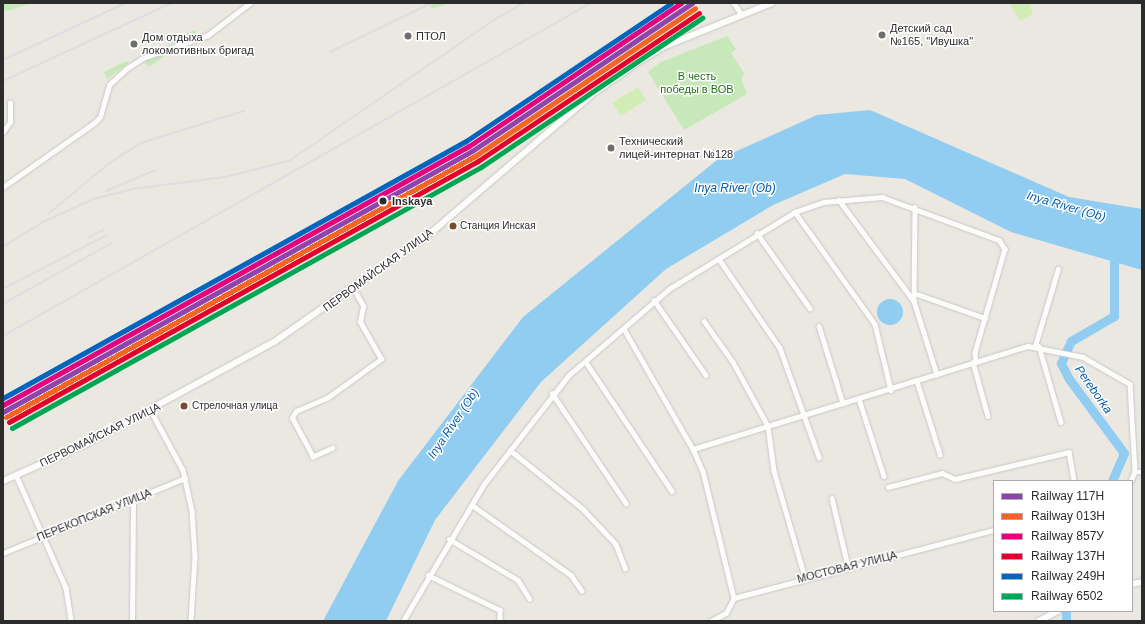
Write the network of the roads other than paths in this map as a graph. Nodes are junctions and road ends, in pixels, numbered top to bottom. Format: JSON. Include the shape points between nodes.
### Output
{"nodes":[{"id":1,"x":250,"y":3,"type":"edge"},
{"id":2,"x":734,"y":3,"type":"edge"},
{"id":3,"x":772,"y":3,"type":"edge"},
{"id":4,"x":742,"y":15,"type":"junction"},
{"id":5,"x":10,"y":103,"type":"dead end"},
{"id":6,"x":3,"y":132,"type":"edge"},
{"id":7,"x":3,"y":187,"type":"edge"},
{"id":8,"x":839,"y":200,"type":"junction"},
{"id":9,"x":916,"y":207,"type":"junction"},
{"id":10,"x":795,"y":212,"type":"junction"},
{"id":11,"x":757,"y":233,"type":"junction"},
{"id":12,"x":719,"y":259,"type":"junction"},
{"id":13,"x":1058,"y":269,"type":"dead end"},
{"id":14,"x":354,"y":290,"type":"junction"},
{"id":15,"x":916,"y":294,"type":"junction"},
{"id":16,"x":654,"y":300,"type":"junction"},
{"id":17,"x":914,"y":301,"type":"junction"},
{"id":18,"x":810,"y":308,"type":"dead end"},
{"id":19,"x":985,"y":318,"type":"junction"},
{"id":20,"x":704,"y":321,"type":"dead end"},
{"id":21,"x":819,"y":326,"type":"dead end"},
{"id":22,"x":624,"y":329,"type":"junction"},
{"id":23,"x":1037,"y":346,"type":"junction"},
{"id":24,"x":586,"y":362,"type":"junction"},
{"id":25,"x":974,"y":362,"type":"junction"},
{"id":26,"x":706,"y":375,"type":"dead end"},
{"id":27,"x":937,"y":375,"type":"junction"},
{"id":28,"x":917,"y":381,"type":"junction"},
{"id":29,"x":891,"y":390,"type":"junction"},
{"id":30,"x":552,"y":393,"type":"junction"},
{"id":31,"x":859,"y":399,"type":"junction"},
{"id":32,"x":843,"y":403,"type":"junction"},
{"id":33,"x":151,"y":411,"type":"junction"},
{"id":34,"x":805,"y":415,"type":"junction"},
{"id":35,"x":988,"y":416,"type":"dead end"},
{"id":36,"x":1061,"y":422,"type":"dead end"},
{"id":37,"x":768,"y":426,"type":"junction"},
{"id":38,"x":333,"y":448,"type":"dead end"},
{"id":39,"x":693,"y":449,"type":"junction"},
{"id":40,"x":510,"y":450,"type":"junction"},
{"id":41,"x":940,"y":454,"type":"dead end"},
{"id":42,"x":819,"y":457,"type":"dead end"},
{"id":43,"x":1135,"y":472,"type":"junction"},
{"id":44,"x":1142,"y":472,"type":"edge"},
{"id":45,"x":16,"y":476,"type":"junction"},
{"id":46,"x":884,"y":476,"type":"dead end"},
{"id":47,"x":185,"y":478,"type":"junction"},
{"id":48,"x":1074,"y":480,"type":"edge"},
{"id":49,"x":1131,"y":480,"type":"edge"},
{"id":50,"x":3,"y":481,"type":"edge"},
{"id":51,"x":888,"y":487,"type":"dead end"},
{"id":52,"x":672,"y":491,"type":"dead end"},
{"id":53,"x":832,"y":498,"type":"dead end"},
{"id":54,"x":133,"y":499,"type":"junction"},
{"id":55,"x":626,"y":503,"type":"dead end"},
{"id":56,"x":472,"y":504,"type":"junction"},
{"id":57,"x":993,"y":530,"type":"edge"},
{"id":58,"x":43,"y":536,"type":"junction"},
{"id":59,"x":450,"y":539,"type":"junction"},
{"id":60,"x":3,"y":553,"type":"edge"},
{"id":61,"x":848,"y":566,"type":"junction"},
{"id":62,"x":625,"y":568,"type":"dead end"},
{"id":63,"x":428,"y":575,"type":"junction"},
{"id":64,"x":805,"y":578,"type":"junction"},
{"id":65,"x":582,"y":591,"type":"dead end"},
{"id":66,"x":734,"y":598,"type":"junction"},
{"id":67,"x":530,"y":599,"type":"dead end"},
{"id":68,"x":1051,"y":614,"type":"edge"},
{"id":69,"x":71,"y":621,"type":"edge"},
{"id":70,"x":132,"y":621,"type":"edge"},
{"id":71,"x":191,"y":621,"type":"edge"},
{"id":72,"x":403,"y":621,"type":"edge"},
{"id":73,"x":500,"y":621,"type":"edge"},
{"id":74,"x":710,"y":621,"type":"edge"},
{"id":75,"x":1039,"y":621,"type":"edge"}],
"edges":[{"from":1,"to":7,"type":"street","via":[[208,35],[143,58],[126,69],[109,85],[100,117],[94,123]]},
{"from":2,"to":4,"type":"street"},
{"from":3,"to":4,"type":"main road","name":"ПЕРВОМАЙСКАЯ УЛИЦА"},
{"from":4,"to":14,"type":"main road","name":"ПЕРВОМАЙСКАЯ УЛИЦА","via":[[663,48],[620,75],[472,200]]},
{"from":5,"to":6,"type":"street","via":[[10,122]]},
{"from":8,"to":9,"type":"street","via":[[882,197]]},
{"from":8,"to":10,"type":"street"},
{"from":8,"to":17,"type":"street"},
{"from":9,"to":15,"type":"street"},
{"from":9,"to":19,"type":"street","via":[[999,240],[1003,245]]},
{"from":10,"to":11,"type":"street"},
{"from":10,"to":29,"type":"street","via":[[875,324]]},
{"from":11,"to":12,"type":"street"},
{"from":11,"to":18,"type":"street"},
{"from":12,"to":16,"type":"street"},
{"from":12,"to":34,"type":"street","via":[[780,348]]},
{"from":13,"to":23,"type":"street"},
{"from":14,"to":33,"type":"main road","name":"ПЕРВОМАЙСКАЯ УЛИЦА","via":[[274,342]]},
{"from":14,"to":38,"type":"street","via":[[363,306],[360,322],[382,360],[327,398],[296,411],[292,418],[313,457]]},
{"from":15,"to":17,"type":"street"},
{"from":15,"to":19,"type":"street"},
{"from":16,"to":22,"type":"street"},
{"from":16,"to":26,"type":"street"},
{"from":17,"to":27,"type":"street"},
{"from":19,"to":25,"type":"street","via":[[974,353]]},
{"from":20,"to":37,"type":"street","via":[[733,362]]},
{"from":21,"to":32,"type":"street"},
{"from":22,"to":24,"type":"street"},
{"from":22,"to":39,"type":"street"},
{"from":23,"to":25,"type":"street"},
{"from":23,"to":36,"type":"street"},
{"from":23,"to":43,"type":"street","via":[[1083,357],[1130,384]]},
{"from":24,"to":30,"type":"street"},
{"from":24,"to":52,"type":"street"},
{"from":25,"to":27,"type":"street"},
{"from":25,"to":35,"type":"street"},
{"from":27,"to":28,"type":"street"},
{"from":28,"to":29,"type":"street"},
{"from":28,"to":41,"type":"street"},
{"from":29,"to":31,"type":"street"},
{"from":30,"to":40,"type":"street"},
{"from":30,"to":55,"type":"street"},
{"from":31,"to":32,"type":"street"},
{"from":31,"to":46,"type":"street"},
{"from":32,"to":34,"type":"street"},
{"from":33,"to":45,"type":"main road","name":"ПЕРВОМАЙСКАЯ УЛИЦА"},
{"from":33,"to":47,"type":"street"},
{"from":34,"to":37,"type":"street"},
{"from":34,"to":42,"type":"street"},
{"from":37,"to":39,"type":"street"},
{"from":37,"to":64,"type":"street","via":[[774,471]]},
{"from":39,"to":66,"type":"street","via":[[703,471]]},
{"from":40,"to":56,"type":"street"},
{"from":40,"to":62,"type":"street","via":[[583,509],[616,544]]},
{"from":43,"to":44,"type":"street"},
{"from":43,"to":49,"type":"street"},
{"from":45,"to":50,"type":"main road","name":"ПЕРВОМАЙСКАЯ УЛИЦА"},
{"from":45,"to":58,"type":"street"},
{"from":47,"to":54,"type":"street","name":"ПЕРЕКОПСКАЯ УЛИЦА"},
{"from":47,"to":71,"type":"street","via":[[195,546]]},
{"from":48,"to":51,"type":"street","via":[[1072,457],[1069,452],[1063,452],[955,479],[942,473]]},
{"from":53,"to":61,"type":"street"},
{"from":54,"to":58,"type":"street","name":"ПЕРЕКОПСКАЯ УЛИЦА"},
{"from":54,"to":70,"type":"street"},
{"from":56,"to":59,"type":"street"},
{"from":56,"to":65,"type":"street","via":[[571,575]]},
{"from":57,"to":61,"type":"street","name":"МОСТОВАЯ УЛИЦА"},
{"from":58,"to":60,"type":"street","name":"ПЕРЕКОПСКАЯ УЛИЦА"},
{"from":58,"to":69,"type":"street","via":[[66,588]]},
{"from":59,"to":63,"type":"street"},
{"from":59,"to":67,"type":"street","via":[[518,580]]},
{"from":61,"to":64,"type":"street","name":"МОСТОВАЯ УЛИЦА"},
{"from":63,"to":72,"type":"street"},
{"from":63,"to":73,"type":"street","via":[[500,610]]},
{"from":64,"to":66,"type":"street","name":"МОСТОВАЯ УЛИЦА"},
{"from":66,"to":74,"type":"street","via":[[726,613]]},
{"from":68,"to":75,"type":"main road"}]}
